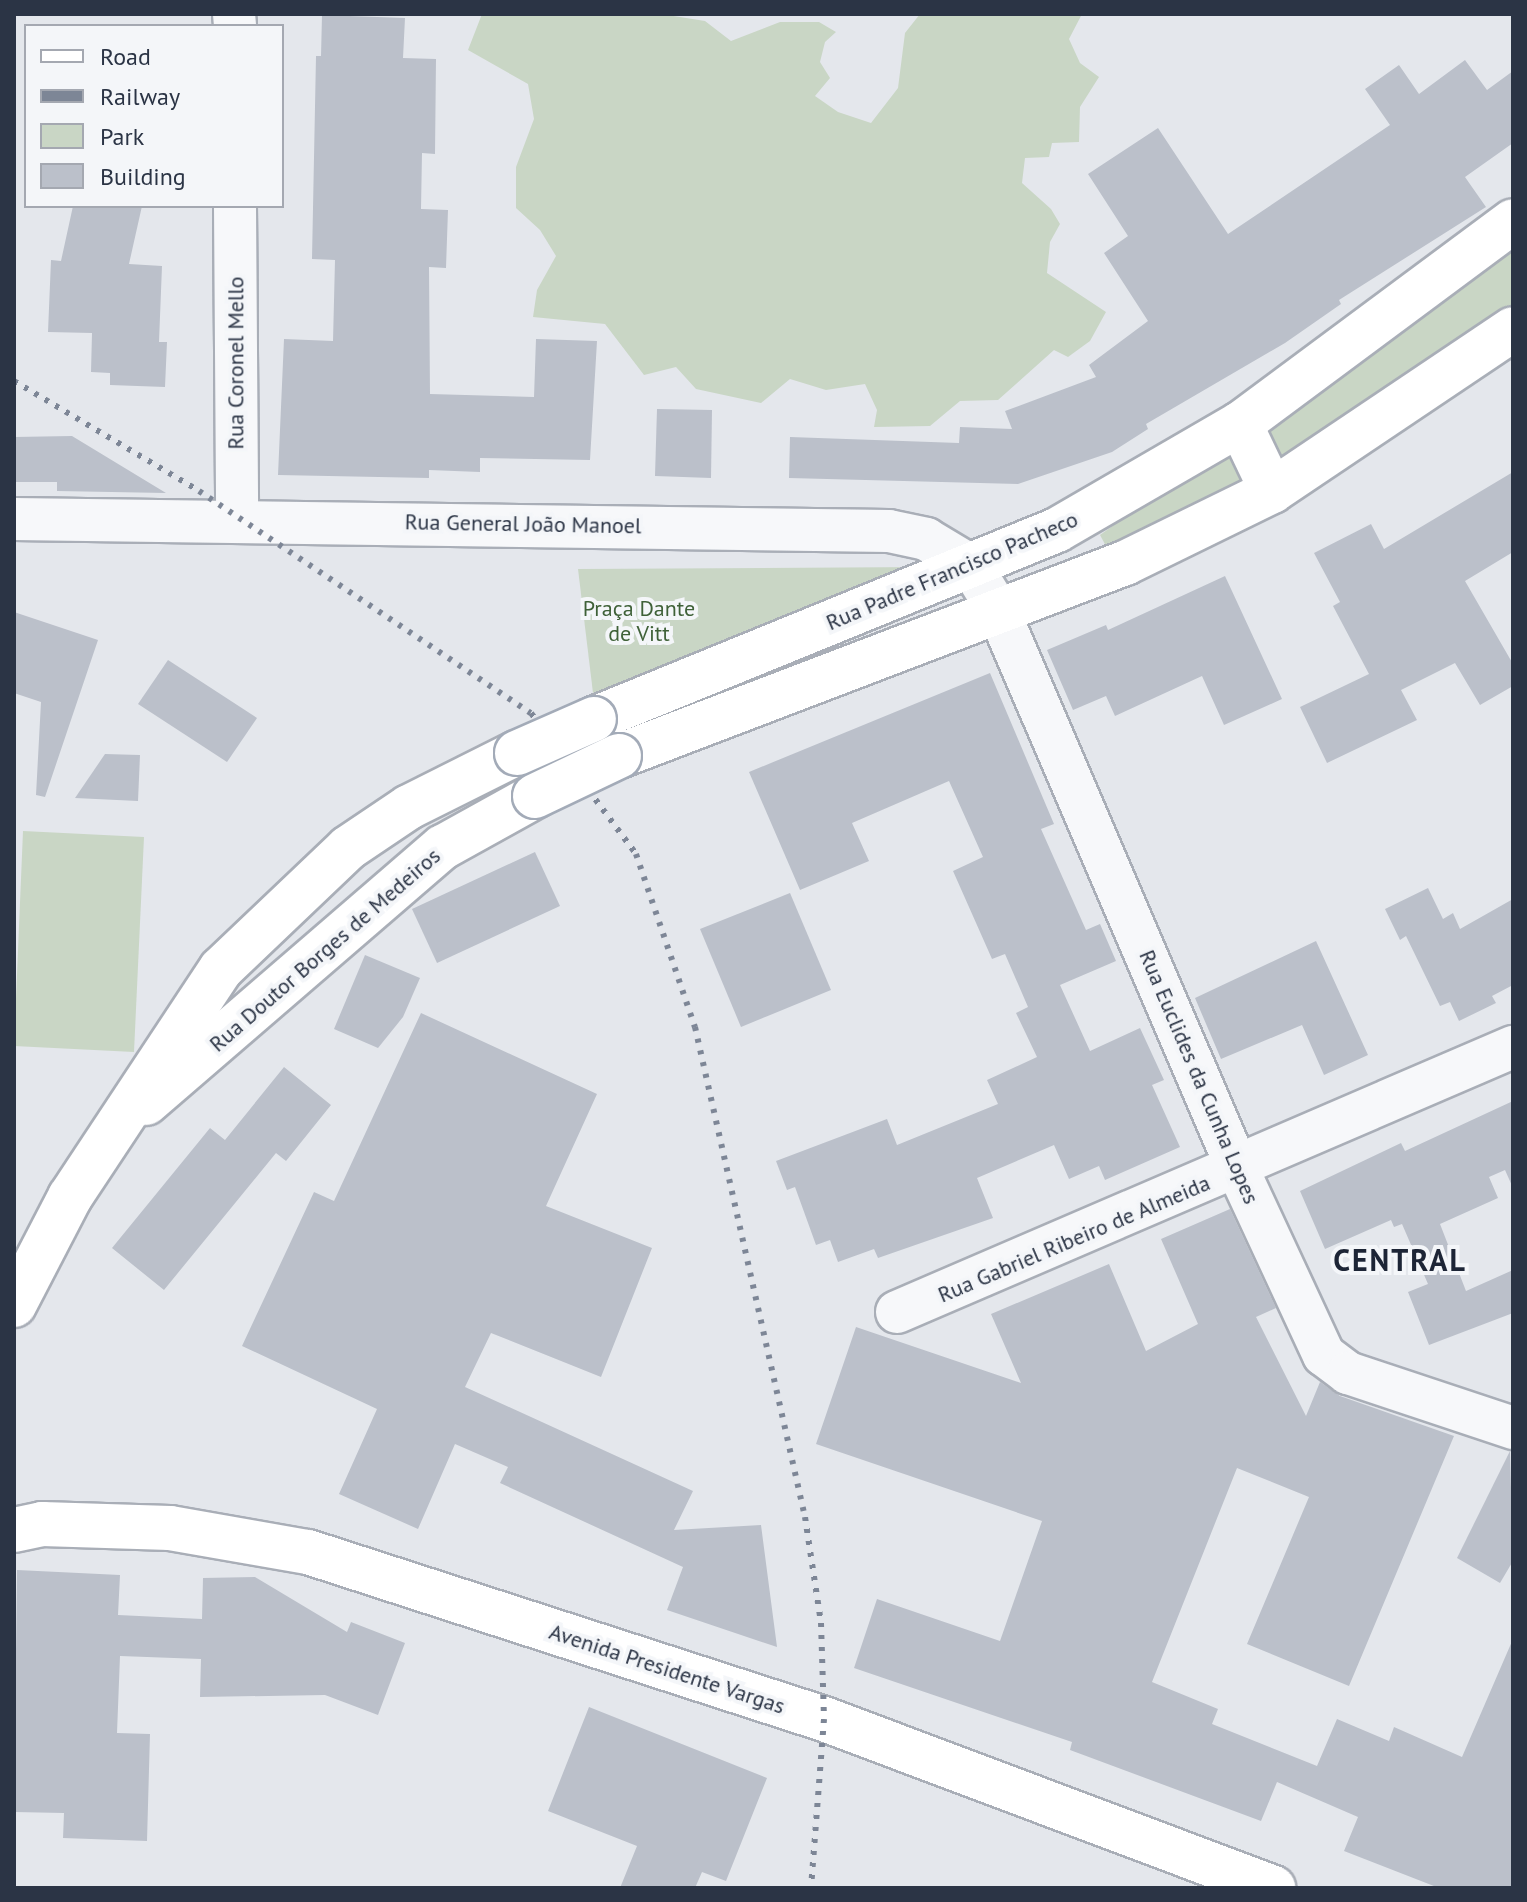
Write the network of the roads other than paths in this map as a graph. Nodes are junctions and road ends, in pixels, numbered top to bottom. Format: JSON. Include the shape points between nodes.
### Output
{"nodes":[{"id":1,"x":235,"y":208,"type":"edge"},
{"id":2,"x":1513,"y":221,"type":"edge"},
{"id":3,"x":1513,"y":329,"type":"edge"},
{"id":4,"x":1240,"y":424,"type":"junction"},
{"id":5,"x":1272,"y":491,"type":"junction"},
{"id":6,"x":14,"y":519,"type":"edge"},
{"id":7,"x":237,"y":519,"type":"junction"},
{"id":8,"x":971,"y":566,"type":"junction"},
{"id":9,"x":998,"y":610,"type":"junction"},
{"id":10,"x":517,"y":753,"type":"joint"},
{"id":11,"x":409,"y":807,"type":"junction"},
{"id":12,"x":443,"y":847,"type":"junction"},
{"id":13,"x":1513,"y":1047,"type":"edge"},
{"id":14,"x":125,"y":1119,"type":"junction"},
{"id":15,"x":1238,"y":1170,"type":"junction"},
{"id":16,"x":14,"y":1305,"type":"edge"},
{"id":17,"x":897,"y":1312,"type":"dead end"},
{"id":18,"x":1513,"y":1428,"type":"edge"},
{"id":19,"x":23,"y":1523,"type":"edge"},
{"id":20,"x":1273,"y":1888,"type":"edge"}],
"edges":[{"from":1,"to":7,"type":"street","name":"Rua Coronel Mello"},
{"from":2,"to":4,"type":"main road","name":"Rua Padre Francisco Pacheco"},
{"from":3,"to":5,"type":"main road"},
{"from":4,"to":5,"type":"main road"},
{"from":4,"to":8,"type":"main road","name":"Rua Padre Francisco Pacheco","via":[[1057,530]]},
{"from":5,"to":9,"type":"main road","via":[[1125,563]]},
{"from":6,"to":7,"type":"street","name":"Rua General João Manoel"},
{"from":7,"to":8,"type":"street","name":"Rua General João Manoel","via":[[889,531],[926,539]]},
{"from":8,"to":9,"type":"street","name":"Rua General João Manoel"},
{"from":8,"to":10,"type":"main road","name":"Rua Padre Francisco Pacheco","bridge":true},
{"from":9,"to":12,"type":"main road","name":"Rua Doutor Borges de Medeiros","bridge":true,"via":[[619,756]]},
{"from":9,"to":15,"type":"street","name":"Rua Euclides da Cunha Lopes"},
{"from":10,"to":11,"type":"main road","name":"Rua Doutor Borges de Medeiros"},
{"from":11,"to":12,"type":"main road"},
{"from":11,"to":14,"type":"main road","name":"Rua Doutor Borges de Medeiros","via":[[348,848],[221,969],[177,1030]]},
{"from":12,"to":14,"type":"main road","name":"Rua Doutor Borges de Medeiros"},
{"from":13,"to":15,"type":"street","name":"Rua Gabriel Ribeiro de Almeida"},
{"from":14,"to":16,"type":"main road","name":"Rua Doutor Borges de Medeiros","via":[[70,1197]]},
{"from":15,"to":17,"type":"street","name":"Rua Gabriel Ribeiro de Almeida"},
{"from":15,"to":18,"type":"street","name":"Rua Euclides da Cunha Lopes","via":[[1324,1355],[1348,1373]]},
{"from":19,"to":20,"type":"main road","name":"Avenida Presidente Vargas","via":[[170,1528],[308,1552],[824,1719]]}]}
